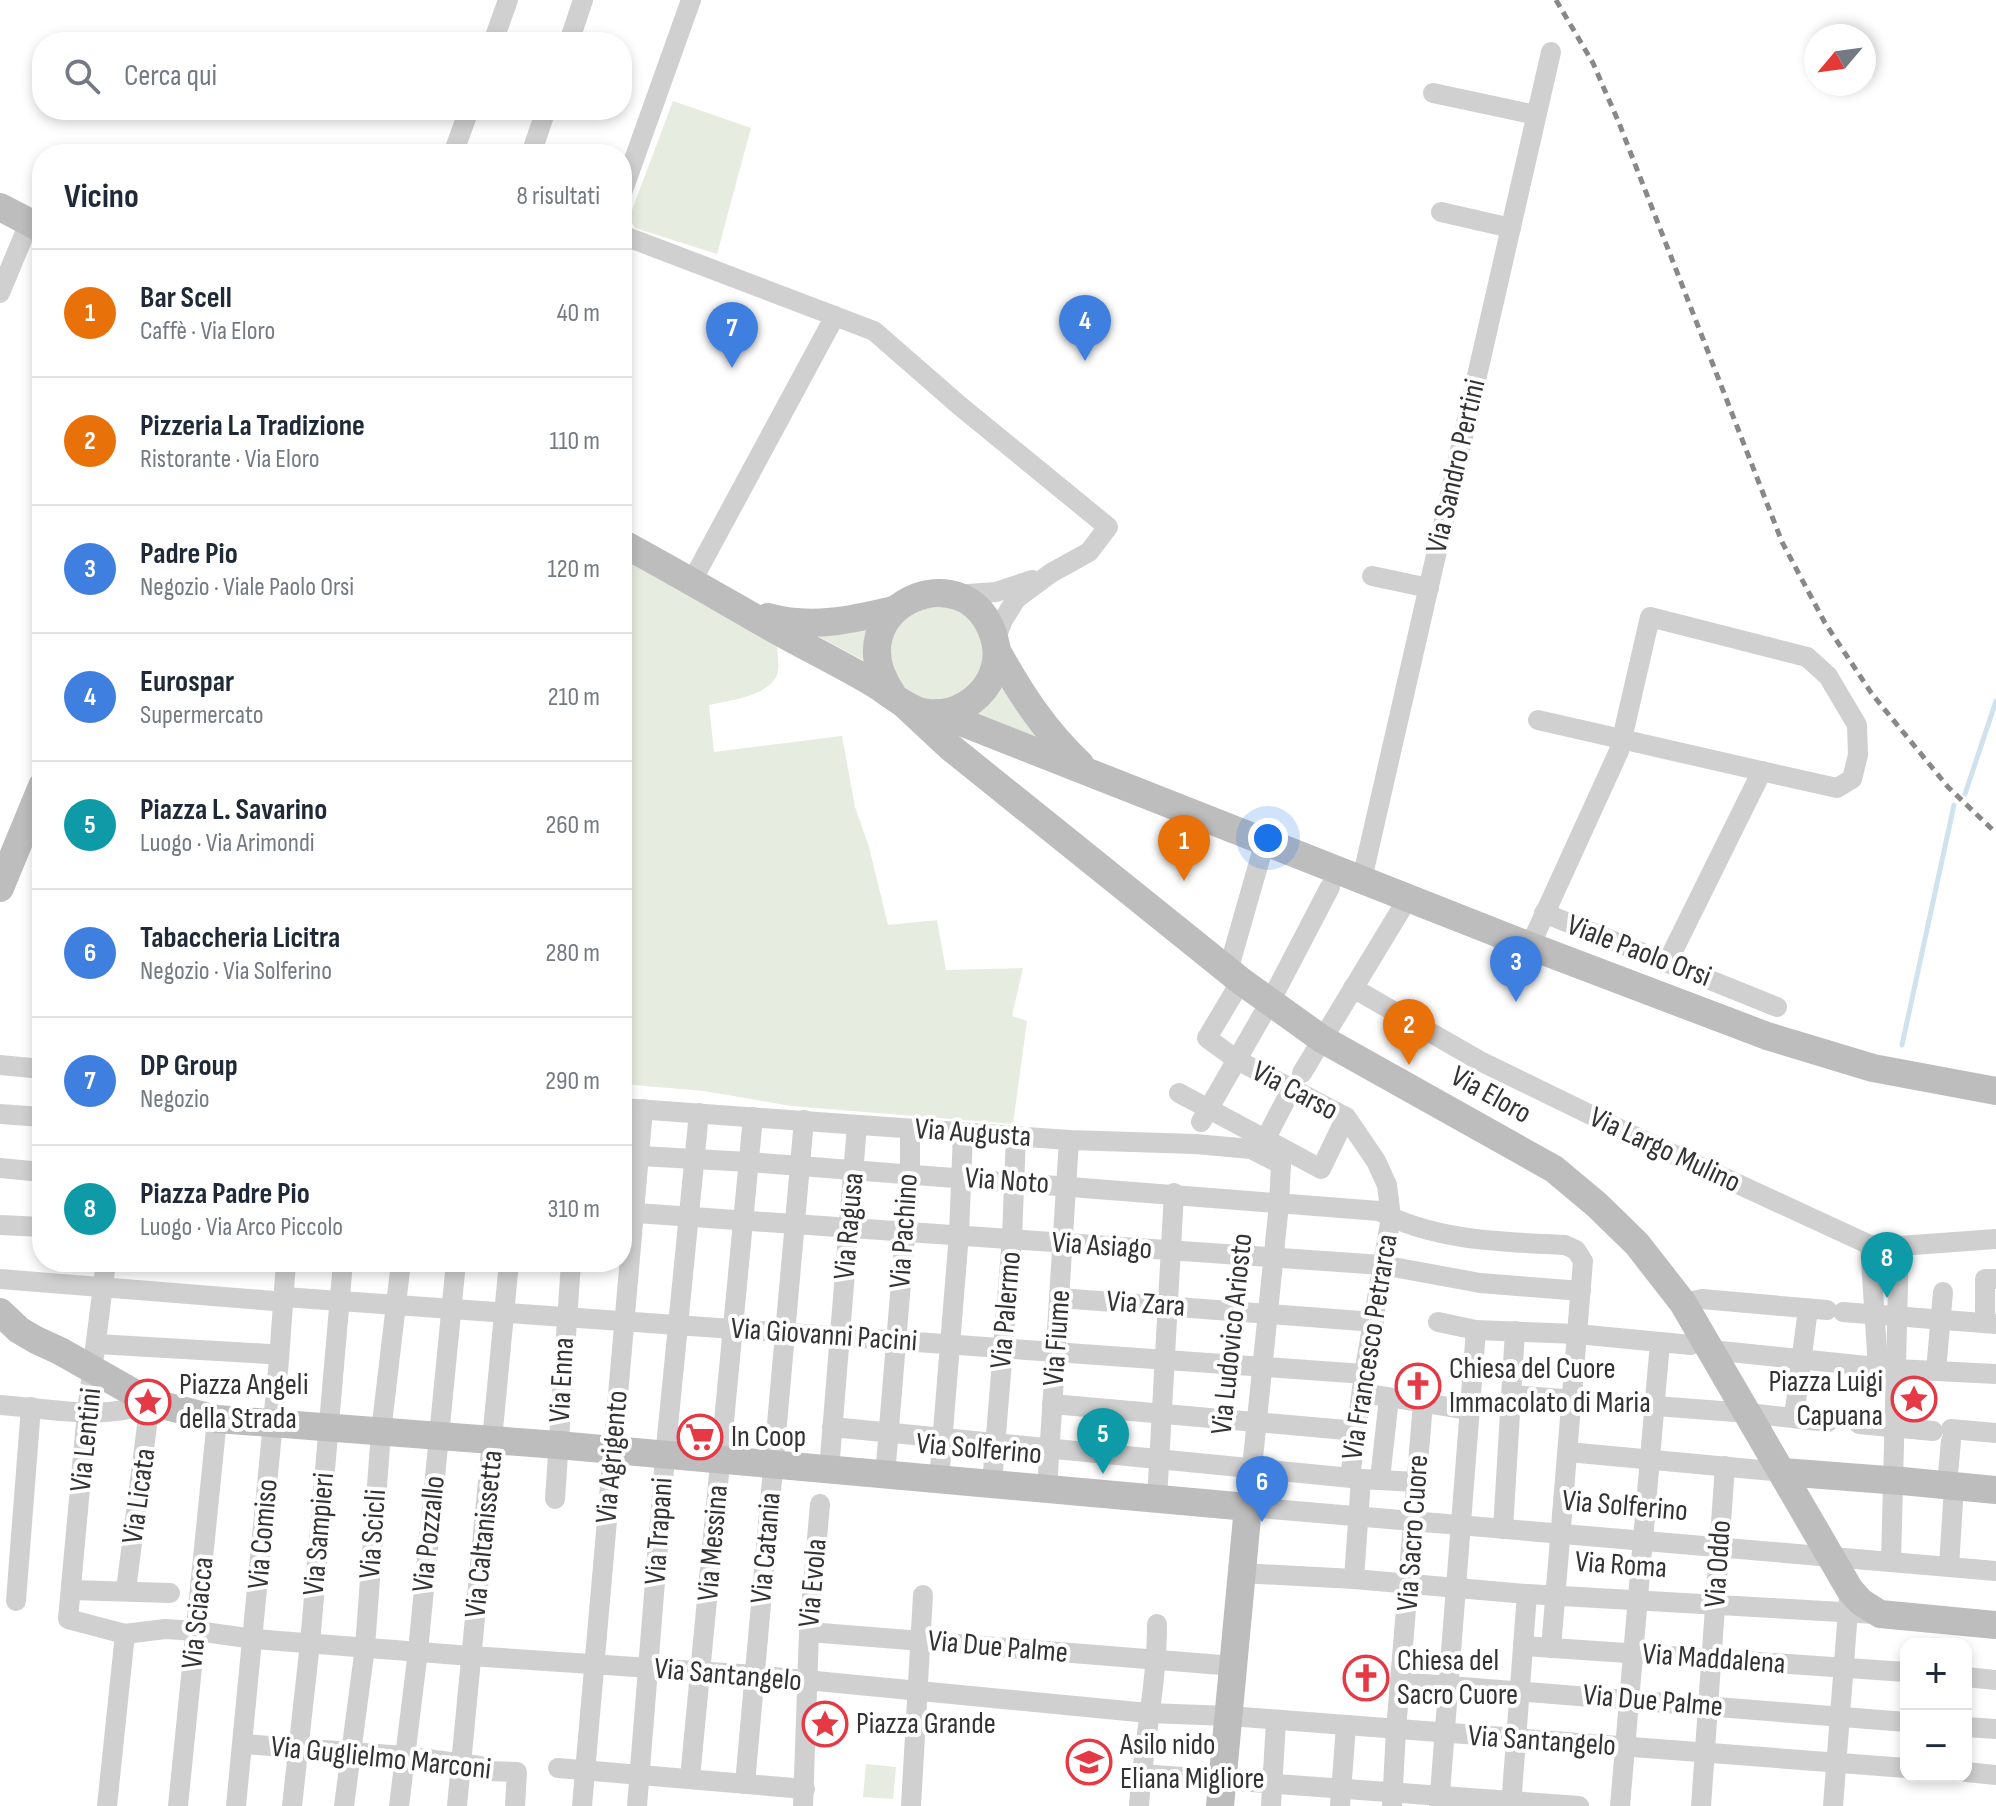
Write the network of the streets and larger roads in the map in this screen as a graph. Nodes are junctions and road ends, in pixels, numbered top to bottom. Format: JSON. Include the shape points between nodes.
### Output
{"nodes":[{"id":1,"x":508,"y":0,"type":"edge"},
{"id":2,"x":583,"y":0,"type":"edge"},
{"id":3,"x":691,"y":0,"type":"edge"},
{"id":4,"x":497,"y":32,"type":"edge"},
{"id":5,"x":572,"y":32,"type":"edge"},
{"id":6,"x":1551,"y":52,"type":"dead end"},
{"id":7,"x":1433,"y":93,"type":"dead end"},
{"id":8,"x":1536,"y":115,"type":"junction"},
{"id":9,"x":465,"y":120,"type":"edge"},
{"id":10,"x":543,"y":120,"type":"edge"},
{"id":11,"x":457,"y":144,"type":"edge"},
{"id":12,"x":534,"y":144,"type":"edge"},
{"id":13,"x":632,"y":165,"type":"edge"},
{"id":14,"x":0,"y":207,"type":"edge"},
{"id":15,"x":1441,"y":212,"type":"dead end"},
{"id":16,"x":32,"y":224,"type":"edge"},
{"id":17,"x":1511,"y":228,"type":"junction"},
{"id":18,"x":32,"y":233,"type":"edge"},
{"id":19,"x":632,"y":239,"type":"edge"},
{"id":20,"x":0,"y":293,"type":"edge"},
{"id":21,"x":835,"y":316,"type":"junction"},
{"id":22,"x":632,"y":548,"type":"edge"},
{"id":23,"x":1051,"y":573,"type":"junction"},
{"id":24,"x":1372,"y":576,"type":"dead end"},
{"id":25,"x":692,"y":581,"type":"junction"},
{"id":26,"x":1429,"y":588,"type":"junction"},
{"id":27,"x":954,"y":595,"type":"junction"},
{"id":28,"x":893,"y":610,"type":"junction"},
{"id":29,"x":746,"y":611,"type":"junction"},
{"id":30,"x":996,"y":645,"type":"junction"},
{"id":31,"x":899,"y":700,"type":"junction"},
{"id":32,"x":1538,"y":720,"type":"dead end"},
{"id":33,"x":951,"y":722,"type":"junction"},
{"id":34,"x":1622,"y":739,"type":"junction"},
{"id":35,"x":1762,"y":771,"type":"junction"},
{"id":36,"x":1090,"y":773,"type":"junction"},
{"id":37,"x":32,"y":810,"type":"edge"},
{"id":38,"x":1265,"y":841,"type":"junction"},
{"id":39,"x":1345,"y":883,"type":"junction"},
{"id":40,"x":0,"y":888,"type":"edge"},
{"id":41,"x":1408,"y":898,"type":"junction"},
{"id":42,"x":1544,"y":913,"type":"junction"},
{"id":43,"x":1530,"y":946,"type":"junction"},
{"id":44,"x":1667,"y":963,"type":"junction"},
{"id":45,"x":1235,"y":976,"type":"junction"},
{"id":46,"x":1353,"y":988,"type":"junction"},
{"id":47,"x":1270,"y":1002,"type":"junction"},
{"id":48,"x":1777,"y":1007,"type":"dead end"},
{"id":49,"x":1322,"y":1039,"type":"junction"},
{"id":50,"x":1237,"y":1060,"type":"junction"},
{"id":51,"x":0,"y":1065,"type":"edge"},
{"id":52,"x":32,"y":1068,"type":"edge"},
{"id":53,"x":1297,"y":1080,"type":"junction"},
{"id":54,"x":1996,"y":1091,"type":"edge"},
{"id":55,"x":1179,"y":1093,"type":"dead end"},
{"id":56,"x":632,"y":1108,"type":"edge"},
{"id":57,"x":699,"y":1113,"type":"junction"},
{"id":58,"x":0,"y":1114,"type":"edge"},
{"id":59,"x":32,"y":1116,"type":"edge"},
{"id":60,"x":1205,"y":1116,"type":"junction"},
{"id":61,"x":753,"y":1117,"type":"junction"},
{"id":62,"x":1346,"y":1117,"type":"junction"},
{"id":63,"x":804,"y":1120,"type":"junction"},
{"id":64,"x":857,"y":1125,"type":"junction"},
{"id":65,"x":910,"y":1129,"type":"junction"},
{"id":66,"x":963,"y":1133,"type":"junction"},
{"id":67,"x":1016,"y":1135,"type":"junction"},
{"id":68,"x":1069,"y":1140,"type":"junction"},
{"id":69,"x":1265,"y":1140,"type":"junction"},
{"id":70,"x":632,"y":1155,"type":"edge"},
{"id":71,"x":695,"y":1158,"type":"junction"},
{"id":72,"x":749,"y":1162,"type":"junction"},
{"id":73,"x":800,"y":1165,"type":"junction"},
{"id":74,"x":0,"y":1168,"type":"edge"},
{"id":75,"x":854,"y":1169,"type":"junction"},
{"id":76,"x":32,"y":1171,"type":"edge"},
{"id":77,"x":910,"y":1174,"type":"junction"},
{"id":78,"x":962,"y":1178,"type":"junction"},
{"id":79,"x":1013,"y":1181,"type":"junction"},
{"id":80,"x":1067,"y":1185,"type":"junction"},
{"id":81,"x":1174,"y":1193,"type":"junction"},
{"id":82,"x":1279,"y":1204,"type":"junction"},
{"id":83,"x":632,"y":1213,"type":"edge"},
{"id":84,"x":690,"y":1217,"type":"junction"},
{"id":85,"x":1391,"y":1217,"type":"junction"},
{"id":86,"x":744,"y":1219,"type":"junction"},
{"id":87,"x":795,"y":1222,"type":"junction"},
{"id":88,"x":0,"y":1225,"type":"edge"},
{"id":89,"x":32,"y":1227,"type":"edge"},
{"id":90,"x":848,"y":1227,"type":"junction"},
{"id":91,"x":905,"y":1231,"type":"junction"},
{"id":92,"x":959,"y":1234,"type":"junction"},
{"id":93,"x":1012,"y":1238,"type":"junction"},
{"id":94,"x":1996,"y":1239,"type":"edge"},
{"id":95,"x":1063,"y":1244,"type":"junction"},
{"id":96,"x":1870,"y":1245,"type":"junction"},
{"id":97,"x":1899,"y":1246,"type":"junction"},
{"id":98,"x":1171,"y":1251,"type":"junction"},
{"id":99,"x":1273,"y":1258,"type":"junction"},
{"id":100,"x":1382,"y":1265,"type":"junction"},
{"id":101,"x":105,"y":1272,"type":"edge"},
{"id":102,"x":284,"y":1272,"type":"edge"},
{"id":103,"x":342,"y":1272,"type":"edge"},
{"id":104,"x":400,"y":1272,"type":"edge"},
{"id":105,"x":455,"y":1272,"type":"edge"},
{"id":106,"x":508,"y":1272,"type":"edge"},
{"id":107,"x":570,"y":1272,"type":"edge"},
{"id":108,"x":627,"y":1272,"type":"edge"},
{"id":109,"x":0,"y":1279,"type":"edge"},
{"id":110,"x":1990,"y":1279,"type":"edge"},
{"id":111,"x":103,"y":1288,"type":"junction"},
{"id":112,"x":1581,"y":1291,"type":"junction"},
{"id":113,"x":1943,"y":1292,"type":"dead end"},
{"id":114,"x":1060,"y":1298,"type":"junction"},
{"id":115,"x":279,"y":1299,"type":"junction"},
{"id":116,"x":339,"y":1301,"type":"junction"},
{"id":117,"x":1683,"y":1303,"type":"junction"},
{"id":118,"x":1167,"y":1305,"type":"junction"},
{"id":119,"x":397,"y":1306,"type":"junction"},
{"id":120,"x":452,"y":1309,"type":"junction"},
{"id":121,"x":1826,"y":1310,"type":"junction"},
{"id":122,"x":1268,"y":1313,"type":"junction"},
{"id":123,"x":1875,"y":1313,"type":"junction"},
{"id":124,"x":505,"y":1314,"type":"junction"},
{"id":125,"x":1900,"y":1317,"type":"junction"},
{"id":126,"x":566,"y":1318,"type":"junction"},
{"id":127,"x":1940,"y":1319,"type":"junction"},
{"id":128,"x":1374,"y":1322,"type":"junction"},
{"id":129,"x":1438,"y":1322,"type":"dead end"},
{"id":130,"x":6,"y":1323,"type":"edge"},
{"id":131,"x":626,"y":1323,"type":"junction"},
{"id":132,"x":1991,"y":1324,"type":"edge"},
{"id":133,"x":679,"y":1326,"type":"junction"},
{"id":134,"x":732,"y":1329,"type":"junction"},
{"id":135,"x":1476,"y":1330,"type":"junction"},
{"id":136,"x":1515,"y":1331,"type":"junction"},
{"id":137,"x":785,"y":1334,"type":"junction"},
{"id":138,"x":1577,"y":1334,"type":"junction"},
{"id":139,"x":839,"y":1337,"type":"junction"},
{"id":140,"x":896,"y":1339,"type":"junction"},
{"id":141,"x":1660,"y":1342,"type":"junction"},
{"id":142,"x":950,"y":1344,"type":"junction"},
{"id":143,"x":1002,"y":1347,"type":"junction"},
{"id":144,"x":1701,"y":1348,"type":"junction"},
{"id":145,"x":1056,"y":1353,"type":"junction"},
{"id":146,"x":269,"y":1354,"type":"dead end"},
{"id":147,"x":96,"y":1357,"type":"junction"},
{"id":148,"x":1164,"y":1360,"type":"junction"},
{"id":149,"x":1802,"y":1360,"type":"junction"},
{"id":150,"x":1262,"y":1367,"type":"junction"},
{"id":151,"x":1887,"y":1368,"type":"junction"},
{"id":152,"x":1936,"y":1371,"type":"junction"},
{"id":153,"x":1996,"y":1374,"type":"edge"},
{"id":154,"x":1363,"y":1384,"type":"junction"},
{"id":155,"x":1511,"y":1395,"type":"junction"},
{"id":156,"x":1389,"y":1398,"type":"junction"},
{"id":157,"x":1570,"y":1400,"type":"junction"},
{"id":158,"x":150,"y":1402,"type":"junction"},
{"id":159,"x":1423,"y":1403,"type":"junction"},
{"id":160,"x":1052,"y":1404,"type":"junction"},
{"id":161,"x":0,"y":1405,"type":"edge"},
{"id":162,"x":1655,"y":1406,"type":"junction"},
{"id":163,"x":31,"y":1407,"type":"junction"},
{"id":164,"x":1468,"y":1410,"type":"junction"},
{"id":165,"x":87,"y":1412,"type":"junction"},
{"id":166,"x":1161,"y":1413,"type":"junction"},
{"id":167,"x":1748,"y":1413,"type":"junction"},
{"id":168,"x":1794,"y":1417,"type":"junction"},
{"id":169,"x":217,"y":1419,"type":"junction"},
{"id":170,"x":1256,"y":1422,"type":"junction"},
{"id":171,"x":1828,"y":1422,"type":"dead end"},
{"id":172,"x":273,"y":1424,"type":"junction"},
{"id":173,"x":1859,"y":1424,"type":"dead end"},
{"id":174,"x":832,"y":1427,"type":"junction"},
{"id":175,"x":1895,"y":1427,"type":"junction"},
{"id":176,"x":328,"y":1428,"type":"junction"},
{"id":177,"x":888,"y":1431,"type":"junction"},
{"id":178,"x":1357,"y":1431,"type":"junction"},
{"id":179,"x":381,"y":1432,"type":"junction"},
{"id":180,"x":1996,"y":1433,"type":"edge"},
{"id":181,"x":1945,"y":1434,"type":"junction"},
{"id":182,"x":942,"y":1436,"type":"junction"},
{"id":183,"x":439,"y":1437,"type":"junction"},
{"id":184,"x":494,"y":1441,"type":"junction"},
{"id":185,"x":995,"y":1443,"type":"junction"},
{"id":186,"x":558,"y":1445,"type":"junction"},
{"id":187,"x":1049,"y":1448,"type":"junction"},
{"id":188,"x":612,"y":1452,"type":"junction"},
{"id":189,"x":1568,"y":1452,"type":"junction"},
{"id":190,"x":665,"y":1457,"type":"junction"},
{"id":191,"x":1159,"y":1459,"type":"junction"},
{"id":192,"x":1651,"y":1459,"type":"junction"},
{"id":193,"x":721,"y":1460,"type":"junction"},
{"id":194,"x":773,"y":1466,"type":"junction"},
{"id":195,"x":1725,"y":1466,"type":"junction"},
{"id":196,"x":1253,"y":1469,"type":"junction"},
{"id":197,"x":829,"y":1470,"type":"junction"},
{"id":198,"x":1783,"y":1472,"type":"junction"},
{"id":199,"x":885,"y":1476,"type":"junction"},
{"id":200,"x":1364,"y":1478,"type":"junction"},
{"id":201,"x":939,"y":1480,"type":"junction"},
{"id":202,"x":1416,"y":1482,"type":"junction"},
{"id":203,"x":992,"y":1484,"type":"junction"},
{"id":204,"x":1950,"y":1485,"type":"junction"},
{"id":205,"x":1047,"y":1489,"type":"junction"},
{"id":206,"x":1994,"y":1496,"type":"edge"},
{"id":207,"x":555,"y":1499,"type":"dead end"},
{"id":208,"x":1157,"y":1500,"type":"junction"},
{"id":209,"x":820,"y":1504,"type":"dead end"},
{"id":210,"x":1248,"y":1507,"type":"junction"},
{"id":211,"x":1358,"y":1518,"type":"junction"},
{"id":212,"x":1413,"y":1523,"type":"junction"},
{"id":213,"x":1459,"y":1527,"type":"junction"},
{"id":214,"x":1503,"y":1529,"type":"junction"},
{"id":215,"x":1560,"y":1534,"type":"junction"},
{"id":216,"x":1643,"y":1542,"type":"junction"},
{"id":217,"x":1721,"y":1548,"type":"junction"},
{"id":218,"x":1832,"y":1557,"type":"junction"},
{"id":219,"x":1891,"y":1562,"type":"junction"},
{"id":220,"x":1949,"y":1567,"type":"junction"},
{"id":221,"x":1996,"y":1571,"type":"edge"},
{"id":222,"x":1241,"y":1573,"type":"junction"},
{"id":223,"x":1354,"y":1579,"type":"junction"},
{"id":224,"x":1409,"y":1584,"type":"junction"},
{"id":225,"x":1455,"y":1588,"type":"junction"},
{"id":226,"x":71,"y":1590,"type":"junction"},
{"id":227,"x":126,"y":1590,"type":"junction"},
{"id":228,"x":170,"y":1593,"type":"dead end"},
{"id":229,"x":1527,"y":1594,"type":"junction"},
{"id":230,"x":923,"y":1595,"type":"dead end"},
{"id":231,"x":1555,"y":1595,"type":"junction"},
{"id":232,"x":1638,"y":1600,"type":"junction"},
{"id":233,"x":16,"y":1601,"type":"dead end"},
{"id":234,"x":1849,"y":1601,"type":"junction"},
{"id":235,"x":1716,"y":1605,"type":"junction"},
{"id":236,"x":1157,"y":1624,"type":"dead end"},
{"id":237,"x":1996,"y":1625,"type":"edge"},
{"id":238,"x":197,"y":1631,"type":"junction"},
{"id":239,"x":809,"y":1632,"type":"junction"},
{"id":240,"x":125,"y":1634,"type":"junction"},
{"id":241,"x":254,"y":1639,"type":"junction"},
{"id":242,"x":921,"y":1641,"type":"junction"},
{"id":243,"x":310,"y":1643,"type":"junction"},
{"id":244,"x":1523,"y":1646,"type":"junction"},
{"id":245,"x":365,"y":1647,"type":"junction"},
{"id":246,"x":1551,"y":1648,"type":"junction"},
{"id":247,"x":418,"y":1651,"type":"junction"},
{"id":248,"x":1633,"y":1654,"type":"junction"},
{"id":249,"x":471,"y":1656,"type":"junction"},
{"id":250,"x":1157,"y":1660,"type":"junction"},
{"id":251,"x":1710,"y":1660,"type":"junction"},
{"id":252,"x":594,"y":1665,"type":"junction"},
{"id":253,"x":1234,"y":1666,"type":"junction"},
{"id":254,"x":649,"y":1667,"type":"junction"},
{"id":255,"x":1843,"y":1667,"type":"junction"},
{"id":256,"x":701,"y":1672,"type":"junction"},
{"id":257,"x":1900,"y":1672,"type":"edge"},
{"id":258,"x":755,"y":1675,"type":"junction"},
{"id":259,"x":1972,"y":1678,"type":"edge"},
{"id":260,"x":1996,"y":1680,"type":"edge"},
{"id":261,"x":807,"y":1681,"type":"junction"},
{"id":262,"x":1400,"y":1682,"type":"junction"},
{"id":263,"x":1448,"y":1685,"type":"junction"},
{"id":264,"x":919,"y":1690,"type":"junction"},
{"id":265,"x":1519,"y":1691,"type":"junction"},
{"id":266,"x":1630,"y":1699,"type":"junction"},
{"id":267,"x":1708,"y":1706,"type":"junction"},
{"id":268,"x":1148,"y":1713,"type":"junction"},
{"id":269,"x":1229,"y":1716,"type":"junction"},
{"id":270,"x":1839,"y":1716,"type":"junction"},
{"id":271,"x":1276,"y":1721,"type":"junction"},
{"id":272,"x":1900,"y":1721,"type":"edge"},
{"id":273,"x":1346,"y":1726,"type":"junction"},
{"id":274,"x":1972,"y":1727,"type":"edge"},
{"id":275,"x":1996,"y":1729,"type":"edge"},
{"id":276,"x":1396,"y":1730,"type":"junction"},
{"id":277,"x":1444,"y":1734,"type":"junction"},
{"id":278,"x":1516,"y":1739,"type":"junction"},
{"id":279,"x":244,"y":1744,"type":"junction"},
{"id":280,"x":1625,"y":1747,"type":"junction"},
{"id":281,"x":298,"y":1749,"type":"junction"},
{"id":282,"x":350,"y":1753,"type":"junction"},
{"id":283,"x":1706,"y":1753,"type":"junction"},
{"id":284,"x":404,"y":1756,"type":"junction"},
{"id":285,"x":1836,"y":1763,"type":"junction"},
{"id":286,"x":461,"y":1764,"type":"junction"},
{"id":287,"x":558,"y":1768,"type":"dead end"},
{"id":288,"x":1900,"y":1768,"type":"edge"},
{"id":289,"x":586,"y":1769,"type":"junction"},
{"id":290,"x":640,"y":1773,"type":"junction"},
{"id":291,"x":1972,"y":1773,"type":"edge"},
{"id":292,"x":1141,"y":1774,"type":"junction"},
{"id":293,"x":1996,"y":1775,"type":"edge"},
{"id":294,"x":690,"y":1778,"type":"junction"},
{"id":295,"x":1271,"y":1783,"type":"junction"},
{"id":296,"x":745,"y":1784,"type":"junction"},
{"id":297,"x":1221,"y":1793,"type":"edge"},
{"id":298,"x":804,"y":1798,"type":"edge"},
{"id":299,"x":1341,"y":1798,"type":"edge"},
{"id":300,"x":1392,"y":1799,"type":"edge"},
{"id":301,"x":1440,"y":1801,"type":"edge"},
{"id":302,"x":1511,"y":1804,"type":"edge"},
{"id":303,"x":107,"y":1806,"type":"edge"},
{"id":304,"x":178,"y":1806,"type":"edge"},
{"id":305,"x":236,"y":1806,"type":"edge"},
{"id":306,"x":292,"y":1806,"type":"edge"},
{"id":307,"x":344,"y":1806,"type":"edge"},
{"id":308,"x":399,"y":1806,"type":"edge"},
{"id":309,"x":457,"y":1806,"type":"edge"},
{"id":310,"x":515,"y":1806,"type":"edge"},
{"id":311,"x":582,"y":1806,"type":"edge"},
{"id":312,"x":637,"y":1806,"type":"edge"},
{"id":313,"x":911,"y":1806,"type":"edge"},
{"id":314,"x":1139,"y":1806,"type":"edge"},
{"id":315,"x":1271,"y":1806,"type":"edge"},
{"id":316,"x":1579,"y":1806,"type":"edge"},
{"id":317,"x":1620,"y":1806,"type":"edge"},
{"id":318,"x":1701,"y":1806,"type":"edge"},
{"id":319,"x":1833,"y":1806,"type":"edge"}],
"edges":[{"from":1,"to":4,"type":"street"},
{"from":2,"to":5,"type":"street"},
{"from":3,"to":13,"type":"street"},
{"from":6,"to":8,"type":"street","name":"Via Sandro Pertini"},
{"from":7,"to":8,"type":"street"},
{"from":8,"to":17,"type":"street","name":"Via Sandro Pertini"},
{"from":9,"to":11,"type":"street"},
{"from":10,"to":12,"type":"street"},
{"from":14,"to":16,"type":"street"},
{"from":15,"to":17,"type":"street"},
{"from":17,"to":26,"type":"street","name":"Via Sandro Pertini"},
{"from":18,"to":20,"type":"street"},
{"from":19,"to":21,"type":"street"},
{"from":21,"to":23,"type":"street","via":[[874,331],[1108,527],[1089,552]]},
{"from":21,"to":25,"type":"street"},
{"from":22,"to":25,"type":"street"},
{"from":23,"to":27,"type":"street","via":[[996,592]]},
{"from":23,"to":30,"type":"street","via":[[1016,599]]},
{"from":24,"to":26,"type":"street"},
{"from":25,"to":29,"type":"street"},
{"from":26,"to":39,"type":"street","name":"Via Sandro Pertini"},
{"from":27,"to":28,"type":"street","via":[[922,594]]},
{"from":27,"to":30,"type":"street","via":[[981,612]]},
{"from":28,"to":29,"type":"street","via":[[837,623],[802,623]]},
{"from":28,"to":31,"type":"street","via":[[876,643],[877,662],[882,680]]},
{"from":29,"to":31,"type":"street"},
{"from":30,"to":33,"type":"street","via":[[995,669],[987,685]]},
{"from":30,"to":36,"type":"street","via":[[1019,692],[1054,739]]},
{"from":31,"to":33,"type":"street"},
{"from":32,"to":34,"type":"street"},
{"from":33,"to":36,"type":"street","name":"Viale Paolo Orsi"},
{"from":33,"to":45,"type":"street","name":"Via Eloro"},
{"from":34,"to":35,"type":"street"},
{"from":34,"to":35,"type":"street","via":[[1650,617],[1807,657],[1828,676],[1857,725],[1852,779],[1837,788]]},
{"from":34,"to":42,"type":"street"},
{"from":35,"to":44,"type":"street"},
{"from":36,"to":38,"type":"street","name":"Viale Paolo Orsi"},
{"from":37,"to":40,"type":"street"},
{"from":38,"to":39,"type":"street","name":"Viale Paolo Orsi"},
{"from":38,"to":45,"type":"street"},
{"from":39,"to":41,"type":"street","name":"Viale Paolo Orsi"},
{"from":39,"to":47,"type":"street","name":"Via Sandro Pertini"},
{"from":41,"to":43,"type":"street","name":"Viale Paolo Orsi"},
{"from":41,"to":46,"type":"street"},
{"from":42,"to":43,"type":"street"},
{"from":42,"to":44,"type":"street"},
{"from":43,"to":54,"type":"street","name":"Viale Paolo Orsi","via":[[1767,1036],[1873,1068]]},
{"from":44,"to":48,"type":"street"},
{"from":45,"to":47,"type":"street","name":"Via Eloro"},
{"from":45,"to":50,"type":"street","name":"Via Carso","via":[[1207,1038]]},
{"from":46,"to":49,"type":"street"},
{"from":46,"to":96,"type":"street","name":"Via Largo Mulino","via":[[1491,1067]]},
{"from":47,"to":49,"type":"street","name":"Via Eloro"},
{"from":47,"to":50,"type":"street","name":"Via Sandro Pertini"},
{"from":49,"to":53,"type":"street"},
{"from":49,"to":117,"type":"street","name":"Via Eloro","via":[[1554,1169],[1637,1244]]},
{"from":50,"to":53,"type":"street","name":"Via Carso"},
{"from":50,"to":60,"type":"street","name":"Via Sandro Pertini"},
{"from":51,"to":52,"type":"street"},
{"from":53,"to":62,"type":"street","name":"Via Carso"},
{"from":53,"to":69,"type":"street"},
{"from":55,"to":60,"type":"street"},
{"from":56,"to":57,"type":"street","name":"Via Augusta"},
{"from":57,"to":61,"type":"street","name":"Via Augusta"},
{"from":57,"to":71,"type":"street","name":"Via Trapani"},
{"from":58,"to":59,"type":"street"},
{"from":60,"to":69,"type":"street"},
{"from":61,"to":63,"type":"street","name":"Via Augusta"},
{"from":61,"to":72,"type":"street","name":"Via Messina"},
{"from":62,"to":69,"type":"street","via":[[1321,1169]]},
{"from":62,"to":85,"type":"street","name":"Via Carso","via":[[1387,1185]]},
{"from":63,"to":64,"type":"street","name":"Via Augusta"},
{"from":63,"to":73,"type":"street","name":"Via Catania"},
{"from":64,"to":65,"type":"street","name":"Via Augusta"},
{"from":64,"to":75,"type":"street","name":"Via Ragusa"},
{"from":65,"to":66,"type":"street","name":"Via Augusta"},
{"from":65,"to":77,"type":"street","name":"Via Pachino"},
{"from":66,"to":67,"type":"street","name":"Via Augusta"},
{"from":66,"to":78,"type":"street"},
{"from":67,"to":68,"type":"street","name":"Via Augusta"},
{"from":67,"to":79,"type":"street","name":"Via Palermo"},
{"from":68,"to":80,"type":"street","name":"Via Fiume"},
{"from":68,"to":82,"type":"street","name":"Via Augusta","via":[[1251,1149],[1281,1164]]},
{"from":70,"to":71,"type":"street","name":"Via Noto"},
{"from":71,"to":72,"type":"street","name":"Via Noto"},
{"from":71,"to":84,"type":"street","name":"Via Trapani"},
{"from":72,"to":73,"type":"street","name":"Via Noto"},
{"from":72,"to":86,"type":"street","name":"Via Messina"},
{"from":73,"to":75,"type":"street","name":"Via Noto"},
{"from":73,"to":87,"type":"street","name":"Via Catania"},
{"from":74,"to":76,"type":"street"},
{"from":75,"to":77,"type":"street","name":"Via Noto"},
{"from":75,"to":90,"type":"street","name":"Via Ragusa"},
{"from":77,"to":78,"type":"street","name":"Via Noto"},
{"from":77,"to":91,"type":"street","name":"Via Pachino"},
{"from":78,"to":79,"type":"street","name":"Via Noto"},
{"from":78,"to":92,"type":"street"},
{"from":79,"to":80,"type":"street","name":"Via Noto"},
{"from":79,"to":93,"type":"street","name":"Via Palermo"},
{"from":80,"to":81,"type":"street","name":"Via Noto"},
{"from":80,"to":95,"type":"street","name":"Via Fiume"},
{"from":81,"to":82,"type":"street","name":"Via Noto"},
{"from":81,"to":98,"type":"street"},
{"from":82,"to":85,"type":"street","name":"Via Noto","via":[[1379,1211]]},
{"from":82,"to":99,"type":"street","name":"Via Ludovico Ariosto"},
{"from":83,"to":84,"type":"street","name":"Via Asiago"},
{"from":84,"to":86,"type":"street","name":"Via Asiago"},
{"from":84,"to":133,"type":"street","name":"Via Trapani"},
{"from":85,"to":100,"type":"street","name":"Via Francesco Petrarca"},
{"from":85,"to":112,"type":"street","name":"Via Noto","via":[[1484,1240],[1565,1245],[1583,1261]]},
{"from":86,"to":87,"type":"street","name":"Via Asiago"},
{"from":86,"to":134,"type":"street","name":"Via Messina"},
{"from":87,"to":90,"type":"street","name":"Via Asiago"},
{"from":87,"to":137,"type":"street","name":"Via Catania"},
{"from":88,"to":89,"type":"street"},
{"from":90,"to":91,"type":"street","name":"Via Asiago"},
{"from":90,"to":139,"type":"street","name":"Via Ragusa"},
{"from":91,"to":92,"type":"street","name":"Via Asiago"},
{"from":91,"to":140,"type":"street","name":"Via Pachino"},
{"from":92,"to":93,"type":"street","name":"Via Asiago"},
{"from":92,"to":142,"type":"street"},
{"from":93,"to":95,"type":"street","name":"Via Asiago"},
{"from":93,"to":143,"type":"street","name":"Via Palermo"},
{"from":94,"to":97,"type":"street","name":"Via Largo Mulino"},
{"from":95,"to":98,"type":"street","name":"Via Asiago"},
{"from":95,"to":114,"type":"street","name":"Via Fiume"},
{"from":96,"to":97,"type":"street","name":"Via Largo Mulino"},
{"from":96,"to":123,"type":"street"},
{"from":97,"to":125,"type":"street"},
{"from":98,"to":99,"type":"street","name":"Via Asiago"},
{"from":98,"to":118,"type":"street"},
{"from":99,"to":100,"type":"street","name":"Via Asiago"},
{"from":99,"to":122,"type":"street","name":"Via Ludovico Ariosto"},
{"from":100,"to":112,"type":"street","name":"Via Asiago","via":[[1480,1283]]},
{"from":100,"to":128,"type":"street","name":"Via Francesco Petrarca"},
{"from":101,"to":111,"type":"street","name":"Via Lentini"},
{"from":102,"to":115,"type":"street","name":"Via Comiso"},
{"from":103,"to":116,"type":"street","name":"Via Sampieri"},
{"from":104,"to":119,"type":"street","name":"Via Scicli"},
{"from":105,"to":120,"type":"street","name":"Via Pozzallo"},
{"from":106,"to":124,"type":"street","name":"Via Caltanissetta"},
{"from":107,"to":126,"type":"street","name":"Via Enna"},
{"from":108,"to":131,"type":"street","name":"Via Agrigento"},
{"from":109,"to":111,"type":"street","name":"Via Giovanni Pacini"},
{"from":110,"to":132,"type":"street"},
{"from":111,"to":115,"type":"street","name":"Via Giovanni Pacini"},
{"from":111,"to":147,"type":"street","name":"Via Lentini"},
{"from":112,"to":138,"type":"street"},
{"from":113,"to":127,"type":"street"},
{"from":114,"to":118,"type":"street","name":"Via Zara"},
{"from":114,"to":145,"type":"street","name":"Via Fiume"},
{"from":115,"to":116,"type":"street","name":"Via Giovanni Pacini"},
{"from":115,"to":172,"type":"street","name":"Via Comiso"},
{"from":116,"to":119,"type":"street","name":"Via Giovanni Pacini"},
{"from":116,"to":176,"type":"street","name":"Via Sampieri"},
{"from":117,"to":121,"type":"street","via":[[1702,1299]]},
{"from":117,"to":144,"type":"street","name":"Via Eloro"},
{"from":118,"to":122,"type":"street","name":"Via Zara"},
{"from":118,"to":148,"type":"street"},
{"from":119,"to":120,"type":"street","name":"Via Giovanni Pacini"},
{"from":119,"to":179,"type":"street","name":"Via Scicli"},
{"from":120,"to":124,"type":"street","name":"Via Giovanni Pacini"},
{"from":120,"to":183,"type":"street","name":"Via Pozzallo"},
{"from":121,"to":123,"type":"street"},
{"from":121,"to":149,"type":"street"},
{"from":122,"to":128,"type":"street","name":"Via Zara"},
{"from":122,"to":150,"type":"street","name":"Via Ludovico Ariosto"},
{"from":123,"to":125,"type":"street"},
{"from":123,"to":151,"type":"street"},
{"from":124,"to":126,"type":"street","name":"Via Giovanni Pacini"},
{"from":124,"to":184,"type":"street","name":"Via Caltanissetta"},
{"from":125,"to":127,"type":"street"},
{"from":125,"to":151,"type":"street"},
{"from":126,"to":131,"type":"street","name":"Via Giovanni Pacini"},
{"from":126,"to":186,"type":"street","name":"Via Enna"},
{"from":127,"to":132,"type":"street"},
{"from":127,"to":152,"type":"street"},
{"from":128,"to":154,"type":"street","name":"Via Francesco Petrarca"},
{"from":129,"to":135,"type":"street"},
{"from":130,"to":147,"type":"street","name":"Via Solferino"},
{"from":131,"to":133,"type":"street","name":"Via Giovanni Pacini"},
{"from":131,"to":188,"type":"street","name":"Via Agrigento"},
{"from":133,"to":134,"type":"street","name":"Via Giovanni Pacini"},
{"from":133,"to":190,"type":"street","name":"Via Trapani"},
{"from":134,"to":137,"type":"street","name":"Via Giovanni Pacini"},
{"from":134,"to":193,"type":"street","name":"Via Messina"},
{"from":135,"to":136,"type":"street"},
{"from":135,"to":164,"type":"street"},
{"from":136,"to":138,"type":"street"},
{"from":136,"to":155,"type":"street"},
{"from":137,"to":139,"type":"street","name":"Via Giovanni Pacini"},
{"from":137,"to":194,"type":"street","name":"Via Catania"},
{"from":138,"to":141,"type":"street"},
{"from":138,"to":157,"type":"street"},
{"from":139,"to":140,"type":"street","name":"Via Giovanni Pacini"},
{"from":139,"to":174,"type":"street","name":"Via Ragusa"},
{"from":140,"to":142,"type":"street","name":"Via Giovanni Pacini"},
{"from":140,"to":177,"type":"street","name":"Via Pachino"},
{"from":141,"to":144,"type":"street"},
{"from":141,"to":162,"type":"street"},
{"from":142,"to":143,"type":"street","name":"Via Giovanni Pacini"},
{"from":142,"to":182,"type":"street"},
{"from":143,"to":145,"type":"street","name":"Via Giovanni Pacini"},
{"from":143,"to":185,"type":"street","name":"Via Palermo"},
{"from":144,"to":149,"type":"street"},
{"from":144,"to":167,"type":"street","name":"Via Eloro"},
{"from":145,"to":148,"type":"street","name":"Via Giovanni Pacini"},
{"from":145,"to":160,"type":"street","name":"Via Fiume"},
{"from":146,"to":147,"type":"street"},
{"from":147,"to":158,"type":"street","name":"Via Solferino"},
{"from":147,"to":165,"type":"street","name":"Via Lentini"},
{"from":148,"to":150,"type":"street","name":"Via Giovanni Pacini"},
{"from":148,"to":166,"type":"street"},
{"from":149,"to":151,"type":"street"},
{"from":149,"to":168,"type":"street"},
{"from":150,"to":154,"type":"street","name":"Via Giovanni Pacini"},
{"from":150,"to":170,"type":"street","name":"Via Ludovico Ariosto"},
{"from":151,"to":152,"type":"street"},
{"from":151,"to":175,"type":"street"},
{"from":152,"to":153,"type":"street"},
{"from":154,"to":156,"type":"street","name":"Via Giovanni Pacini"},
{"from":154,"to":178,"type":"street","name":"Via Francesco Petrarca"},
{"from":155,"to":157,"type":"street"},
{"from":155,"to":214,"type":"street"},
{"from":156,"to":159,"type":"street","name":"Via Giovanni Pacini"},
{"from":156,"to":200,"type":"street"},
{"from":157,"to":162,"type":"street"},
{"from":157,"to":189,"type":"street"},
{"from":158,"to":165,"type":"street","name":"Via Solferino","via":[[135,1409]]},
{"from":158,"to":169,"type":"street","name":"Via Solferino"},
{"from":158,"to":227,"type":"street","name":"Via Licata"},
{"from":159,"to":164,"type":"street","name":"Via Giovanni Pacini"},
{"from":159,"to":202,"type":"street","name":"Via Sacro Cuore"},
{"from":160,"to":166,"type":"street"},
{"from":160,"to":187,"type":"street","name":"Via Fiume"},
{"from":161,"to":163,"type":"street","name":"Via Solferino"},
{"from":162,"to":167,"type":"street"},
{"from":162,"to":192,"type":"street"},
{"from":163,"to":165,"type":"street","name":"Via Solferino"},
{"from":163,"to":233,"type":"street"},
{"from":164,"to":213,"type":"street"},
{"from":165,"to":226,"type":"street","name":"Via Lentini"},
{"from":166,"to":170,"type":"street"},
{"from":166,"to":191,"type":"street"},
{"from":167,"to":168,"type":"street"},
{"from":167,"to":198,"type":"street","name":"Via Eloro"},
{"from":168,"to":171,"type":"street"},
{"from":169,"to":172,"type":"street","name":"Via Solferino"},
{"from":169,"to":238,"type":"street","name":"Via Sciacca"},
{"from":170,"to":178,"type":"street"},
{"from":170,"to":196,"type":"street","name":"Via Ludovico Ariosto"},
{"from":172,"to":176,"type":"street","name":"Via Solferino"},
{"from":172,"to":241,"type":"street","name":"Via Comiso"},
{"from":173,"to":175,"type":"street"},
{"from":174,"to":177,"type":"street"},
{"from":174,"to":197,"type":"street","name":"Via Ragusa"},
{"from":175,"to":181,"type":"street"},
{"from":175,"to":219,"type":"street"},
{"from":176,"to":179,"type":"street","name":"Via Solferino"},
{"from":176,"to":243,"type":"street","name":"Via Sampieri"},
{"from":177,"to":182,"type":"street"},
{"from":177,"to":199,"type":"street","name":"Via Pachino"},
{"from":178,"to":200,"type":"street","name":"Via Francesco Petrarca"},
{"from":179,"to":183,"type":"street","name":"Via Solferino"},
{"from":179,"to":245,"type":"street","name":"Via Scicli"},
{"from":180,"to":181,"type":"street"},
{"from":181,"to":204,"type":"street"},
{"from":182,"to":185,"type":"street"},
{"from":182,"to":201,"type":"street"},
{"from":183,"to":184,"type":"street","name":"Via Solferino"},
{"from":183,"to":247,"type":"street","name":"Via Pozzallo"},
{"from":184,"to":186,"type":"street","name":"Via Solferino"},
{"from":184,"to":249,"type":"street","name":"Via Caltanissetta"},
{"from":185,"to":187,"type":"street"},
{"from":185,"to":203,"type":"street","name":"Via Palermo"},
{"from":186,"to":188,"type":"street","name":"Via Solferino"},
{"from":186,"to":207,"type":"street","name":"Via Enna"},
{"from":187,"to":191,"type":"street"},
{"from":187,"to":205,"type":"street","name":"Via Fiume"},
{"from":188,"to":190,"type":"street","name":"Via Solferino"},
{"from":188,"to":252,"type":"street","name":"Via Agrigento"},
{"from":189,"to":192,"type":"street"},
{"from":189,"to":215,"type":"street"},
{"from":190,"to":193,"type":"street","name":"Via Solferino"},
{"from":190,"to":254,"type":"street","name":"Via Trapani"},
{"from":191,"to":196,"type":"street"},
{"from":191,"to":208,"type":"street"},
{"from":192,"to":195,"type":"street"},
{"from":192,"to":216,"type":"street"},
{"from":193,"to":194,"type":"street","name":"Via Solferino"},
{"from":193,"to":256,"type":"street","name":"Via Messina"},
{"from":194,"to":197,"type":"street","name":"Via Solferino"},
{"from":194,"to":258,"type":"street","name":"Via Catania"},
{"from":195,"to":198,"type":"street"},
{"from":195,"to":217,"type":"street","name":"Via Oddo"},
{"from":196,"to":200,"type":"street"},
{"from":196,"to":210,"type":"street","name":"Via Ludovico Ariosto"},
{"from":197,"to":199,"type":"street","name":"Via Solferino"},
{"from":198,"to":204,"type":"street"},
{"from":198,"to":218,"type":"street","name":"Via Eloro"},
{"from":199,"to":201,"type":"street","name":"Via Solferino"},
{"from":200,"to":202,"type":"street"},
{"from":200,"to":211,"type":"street"},
{"from":201,"to":203,"type":"street","name":"Via Solferino"},
{"from":202,"to":212,"type":"street","name":"Via Sacro Cuore"},
{"from":203,"to":205,"type":"street","name":"Via Solferino"},
{"from":204,"to":206,"type":"street"},
{"from":204,"to":220,"type":"street"},
{"from":205,"to":208,"type":"street","name":"Via Solferino"},
{"from":208,"to":210,"type":"street","name":"Via Solferino"},
{"from":209,"to":239,"type":"street","name":"Via Evola"},
{"from":210,"to":211,"type":"street","name":"Via Solferino"},
{"from":210,"to":222,"type":"street","name":"Via Ludovico Ariosto"},
{"from":211,"to":212,"type":"street","name":"Via Solferino"},
{"from":211,"to":223,"type":"street"},
{"from":212,"to":213,"type":"street","name":"Via Solferino"},
{"from":212,"to":224,"type":"street","name":"Via Sacro Cuore"},
{"from":213,"to":214,"type":"street","name":"Via Solferino"},
{"from":213,"to":225,"type":"street"},
{"from":214,"to":215,"type":"street","name":"Via Solferino"},
{"from":215,"to":216,"type":"street","name":"Via Solferino"},
{"from":215,"to":231,"type":"street"},
{"from":216,"to":217,"type":"street","name":"Via Solferino"},
{"from":216,"to":232,"type":"street"},
{"from":217,"to":218,"type":"street","name":"Via Solferino"},
{"from":217,"to":235,"type":"street","name":"Via Oddo"},
{"from":218,"to":219,"type":"street","name":"Via Solferino"},
{"from":218,"to":234,"type":"street","name":"Via Eloro"},
{"from":219,"to":220,"type":"street","name":"Via Solferino"},
{"from":220,"to":221,"type":"street","name":"Via Solferino"},
{"from":222,"to":223,"type":"street","name":"Via Roma"},
{"from":222,"to":253,"type":"street","name":"Via Ludovico Ariosto"},
{"from":223,"to":224,"type":"street","name":"Via Roma"},
{"from":224,"to":225,"type":"street","name":"Via Roma"},
{"from":224,"to":262,"type":"street","name":"Via Sacro Cuore"},
{"from":225,"to":229,"type":"street","name":"Via Roma"},
{"from":225,"to":263,"type":"street"},
{"from":226,"to":227,"type":"street"},
{"from":226,"to":240,"type":"street","name":"Via Lentini","via":[[68,1619]]},
{"from":227,"to":228,"type":"street"},
{"from":229,"to":231,"type":"street","name":"Via Roma"},
{"from":229,"to":244,"type":"street"},
{"from":230,"to":242,"type":"street"},
{"from":231,"to":232,"type":"street","name":"Via Roma"},
{"from":231,"to":246,"type":"street"},
{"from":232,"to":235,"type":"street","name":"Via Roma"},
{"from":232,"to":248,"type":"street"},
{"from":234,"to":235,"type":"street","name":"Via Roma"},
{"from":234,"to":237,"type":"street","name":"Via Eloro","via":[[1880,1614]]},
{"from":234,"to":255,"type":"street"},
{"from":235,"to":251,"type":"street","name":"Via Oddo"},
{"from":236,"to":250,"type":"street"},
{"from":238,"to":240,"type":"street","name":"Via Santangelo"},
{"from":238,"to":241,"type":"street","name":"Via Santangelo"},
{"from":238,"to":304,"type":"street","name":"Via Sciacca"},
{"from":239,"to":242,"type":"street","name":"Via Due Palme"},
{"from":239,"to":261,"type":"street","name":"Via Evola"},
{"from":240,"to":303,"type":"street"},
{"from":241,"to":243,"type":"street","name":"Via Santangelo"},
{"from":241,"to":279,"type":"street","name":"Via Comiso"},
{"from":242,"to":250,"type":"street","name":"Via Due Palme"},
{"from":242,"to":264,"type":"street"},
{"from":243,"to":245,"type":"street","name":"Via Santangelo"},
{"from":243,"to":281,"type":"street","name":"Via Sampieri"},
{"from":244,"to":246,"type":"street","name":"Via Maddalena"},
{"from":244,"to":265,"type":"street"},
{"from":245,"to":247,"type":"street","name":"Via Santangelo"},
{"from":245,"to":282,"type":"street","name":"Via Scicli"},
{"from":246,"to":248,"type":"street","name":"Via Maddalena"},
{"from":247,"to":249,"type":"street","name":"Via Santangelo"},
{"from":247,"to":284,"type":"street","name":"Via Pozzallo"},
{"from":248,"to":251,"type":"street","name":"Via Maddalena"},
{"from":248,"to":266,"type":"street"},
{"from":249,"to":252,"type":"street","name":"Via Santangelo"},
{"from":249,"to":286,"type":"street","name":"Via Caltanissetta"},
{"from":250,"to":253,"type":"street","name":"Via Due Palme"},
{"from":250,"to":268,"type":"street"},
{"from":251,"to":255,"type":"street","name":"Via Maddalena"},
{"from":251,"to":267,"type":"street","name":"Via Oddo"},
{"from":252,"to":254,"type":"street","name":"Via Santangelo"},
{"from":252,"to":289,"type":"street","name":"Via Agrigento"},
{"from":253,"to":269,"type":"street","name":"Via Ludovico Ariosto"},
{"from":254,"to":256,"type":"street","name":"Via Santangelo"},
{"from":254,"to":290,"type":"street","name":"Via Trapani"},
{"from":255,"to":257,"type":"street","name":"Via Maddalena"},
{"from":255,"to":270,"type":"street"},
{"from":256,"to":258,"type":"street","name":"Via Santangelo"},
{"from":256,"to":294,"type":"street","name":"Via Messina"},
{"from":258,"to":261,"type":"street","name":"Via Santangelo"},
{"from":258,"to":296,"type":"street","name":"Via Catania"},
{"from":259,"to":260,"type":"street"},
{"from":261,"to":264,"type":"street","name":"Via Santangelo"},
{"from":261,"to":298,"type":"street","name":"Via Evola"},
{"from":262,"to":263,"type":"street","name":"Via Due Palme"},
{"from":262,"to":276,"type":"street","name":"Via Sacro Cuore"},
{"from":263,"to":265,"type":"street","name":"Via Due Palme"},
{"from":263,"to":277,"type":"street"},
{"from":264,"to":268,"type":"street","name":"Via Santangelo"},
{"from":264,"to":313,"type":"street"},
{"from":265,"to":266,"type":"street","name":"Via Due Palme"},
{"from":265,"to":278,"type":"street"},
{"from":266,"to":267,"type":"street","name":"Via Due Palme"},
{"from":266,"to":280,"type":"street"},
{"from":267,"to":270,"type":"street","name":"Via Due Palme"},
{"from":267,"to":283,"type":"street","name":"Via Oddo"},
{"from":268,"to":269,"type":"street","name":"Via Santangelo"},
{"from":268,"to":292,"type":"street"},
{"from":269,"to":271,"type":"street","name":"Via Santangelo"},
{"from":269,"to":297,"type":"street","name":"Via Ludovico Ariosto"},
{"from":270,"to":272,"type":"street","name":"Via Due Palme"},
{"from":270,"to":285,"type":"street"},
{"from":271,"to":273,"type":"street","name":"Via Santangelo"},
{"from":271,"to":295,"type":"street"},
{"from":273,"to":276,"type":"street","name":"Via Santangelo"},
{"from":273,"to":299,"type":"street"},
{"from":274,"to":275,"type":"street"},
{"from":276,"to":277,"type":"street","name":"Via Santangelo"},
{"from":276,"to":300,"type":"street","name":"Via Sacro Cuore"},
{"from":277,"to":278,"type":"street","name":"Via Santangelo"},
{"from":277,"to":301,"type":"street"},
{"from":278,"to":280,"type":"street","name":"Via Santangelo"},
{"from":278,"to":302,"type":"street"},
{"from":279,"to":281,"type":"street","name":"Via Guglielmo Marconi"},
{"from":279,"to":305,"type":"street","name":"Via Comiso"},
{"from":280,"to":283,"type":"street","name":"Via Santangelo"},
{"from":280,"to":317,"type":"street"},
{"from":281,"to":282,"type":"street","name":"Via Guglielmo Marconi"},
{"from":281,"to":306,"type":"street","name":"Via Sampieri"},
{"from":282,"to":284,"type":"street","name":"Via Guglielmo Marconi"},
{"from":282,"to":307,"type":"street","name":"Via Scicli"},
{"from":283,"to":285,"type":"street","name":"Via Santangelo"},
{"from":283,"to":318,"type":"street","name":"Via Oddo"},
{"from":284,"to":286,"type":"street","name":"Via Guglielmo Marconi"},
{"from":284,"to":308,"type":"street","name":"Via Pozzallo"},
{"from":285,"to":288,"type":"street","name":"Via Santangelo"},
{"from":285,"to":319,"type":"street"},
{"from":286,"to":309,"type":"street","name":"Via Caltanissetta"},
{"from":286,"to":310,"type":"street","name":"Via Guglielmo Marconi","via":[[517,1772]]},
{"from":287,"to":289,"type":"street"},
{"from":289,"to":290,"type":"street"},
{"from":289,"to":311,"type":"street","name":"Via Agrigento"},
{"from":290,"to":294,"type":"street"},
{"from":290,"to":312,"type":"street","name":"Via Trapani"},
{"from":291,"to":293,"type":"street"},
{"from":292,"to":297,"type":"street"},
{"from":292,"to":314,"type":"street"},
{"from":294,"to":296,"type":"street"},
{"from":295,"to":297,"type":"street"},
{"from":295,"to":299,"type":"street"},
{"from":295,"to":315,"type":"street"},
{"from":296,"to":298,"type":"street"},
{"from":299,"to":300,"type":"street"},
{"from":300,"to":301,"type":"street"},
{"from":301,"to":302,"type":"street"},
{"from":302,"to":316,"type":"street"}]}
